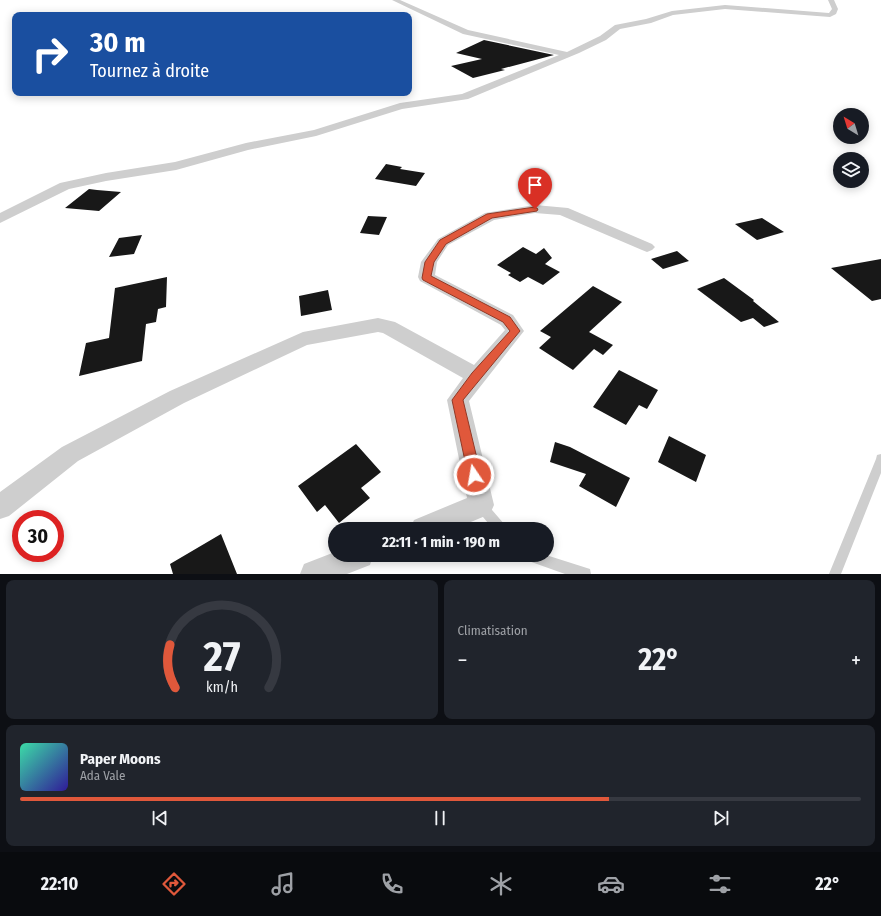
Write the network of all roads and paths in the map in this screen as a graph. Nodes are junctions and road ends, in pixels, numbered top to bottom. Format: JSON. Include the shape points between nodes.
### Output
{"nodes":[{"id":1,"x":395,"y":0,"type":"edge"},
{"id":2,"x":831,"y":0,"type":"edge"},
{"id":3,"x":567,"y":54,"type":"junction"},
{"id":4,"x":0,"y":219,"type":"edge"},
{"id":5,"x":647,"y":247,"type":"dead end"},
{"id":6,"x":476,"y":376,"type":"junction"},
{"id":7,"x":881,"y":459,"type":"edge"},
{"id":8,"x":481,"y":505,"type":"junction"},
{"id":9,"x":0,"y":507,"type":"edge"},
{"id":10,"x":440,"y":522,"type":"edge"},
{"id":11,"x":495,"y":522,"type":"edge"},
{"id":12,"x":343,"y":562,"type":"edge"},
{"id":13,"x":548,"y":562,"type":"edge"},
{"id":14,"x":314,"y":574,"type":"edge"},
{"id":15,"x":585,"y":574,"type":"edge"},
{"id":16,"x":835,"y":574,"type":"edge"}],
"edges":[{"from":1,"to":3,"type":"street","via":[[466,32]]},
{"from":2,"to":3,"type":"street","via":[[836,9],[830,15],[725,7],[672,13],[618,27],[603,38]]},
{"from":3,"to":4,"type":"street","via":[[464,97],[400,106],[316,133],[246,147],[176,166],[65,186]]},
{"from":5,"to":6,"type":"street","via":[[563,212],[535,209],[490,216],[443,242],[430,262],[426,278],[507,320],[515,331]]},
{"from":6,"to":8,"type":"street","via":[[458,400]]},
{"from":6,"to":9,"type":"street","via":[[388,327],[378,325],[303,338],[177,397],[70,454]]},
{"from":7,"to":16,"type":"lane"},
{"from":8,"to":10,"type":"street"},
{"from":8,"to":11,"type":"lane"},
{"from":12,"to":14,"type":"street"},
{"from":13,"to":15,"type":"lane"}]}
